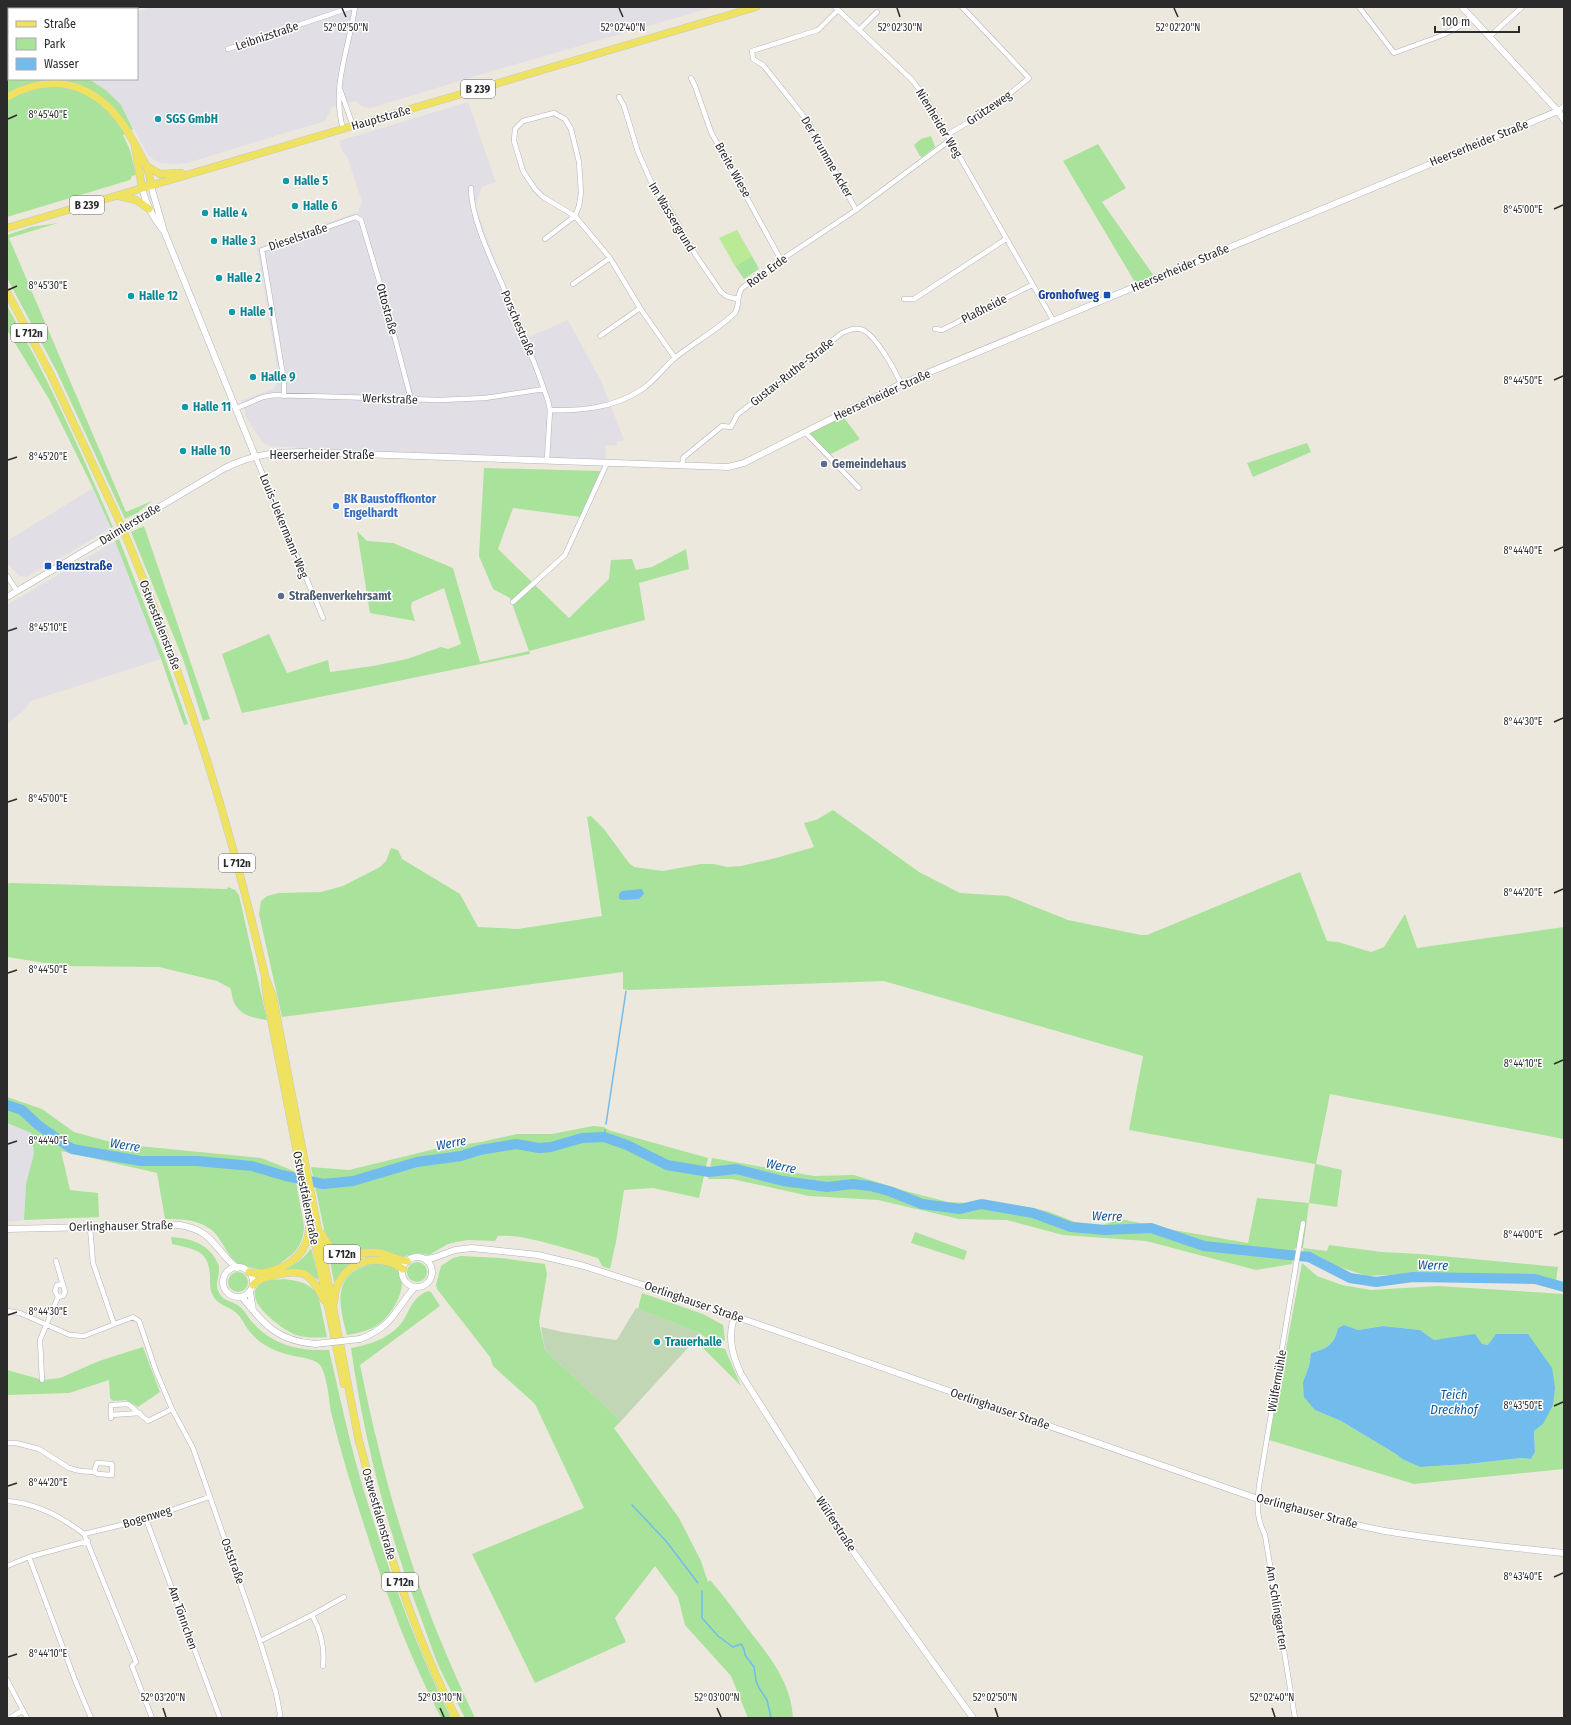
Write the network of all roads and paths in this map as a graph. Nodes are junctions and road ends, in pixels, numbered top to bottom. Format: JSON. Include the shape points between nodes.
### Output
{"nodes":[{"id":1,"x":353,"y":7,"type":"edge"},
{"id":2,"x":756,"y":7,"type":"edge"},
{"id":3,"x":962,"y":7,"type":"edge"},
{"id":4,"x":1359,"y":7,"type":"edge"},
{"id":5,"x":1462,"y":7,"type":"edge"},
{"id":6,"x":1522,"y":7,"type":"edge"},
{"id":7,"x":836,"y":9,"type":"edge"},
{"id":8,"x":877,"y":12,"type":"dead end"},
{"id":9,"x":1471,"y":17,"type":"junction"},
{"id":10,"x":858,"y":30,"type":"junction"},
{"id":11,"x":1489,"y":37,"type":"junction"},
{"id":12,"x":228,"y":49,"type":"dead end"},
{"id":13,"x":691,"y":78,"type":"dead end"},
{"id":14,"x":339,"y":86,"type":"junction"},
{"id":15,"x":7,"y":97,"type":"edge"},
{"id":16,"x":619,"y":97,"type":"dead end"},
{"id":17,"x":1564,"y":106,"type":"edge"},
{"id":18,"x":1558,"y":111,"type":"junction"},
{"id":19,"x":1564,"y":120,"type":"edge"},
{"id":20,"x":353,"y":126,"type":"junction"},
{"id":21,"x":343,"y":129,"type":"junction"},
{"id":22,"x":947,"y":135,"type":"junction"},
{"id":23,"x":950,"y":140,"type":"junction"},
{"id":24,"x":134,"y":143,"type":"junction"},
{"id":25,"x":148,"y":167,"type":"junction"},
{"id":26,"x":199,"y":172,"type":"junction"},
{"id":27,"x":151,"y":186,"type":"junction"},
{"id":28,"x":142,"y":188,"type":"junction"},
{"id":29,"x":471,"y":188,"type":"dead end"},
{"id":30,"x":117,"y":196,"type":"junction"},
{"id":31,"x":149,"y":209,"type":"junction"},
{"id":32,"x":856,"y":210,"type":"junction"},
{"id":33,"x":575,"y":216,"type":"junction"},
{"id":34,"x":361,"y":220,"type":"joint"},
{"id":35,"x":7,"y":228,"type":"edge"},
{"id":36,"x":164,"y":231,"type":"junction"},
{"id":37,"x":544,"y":239,"type":"dead end"},
{"id":38,"x":1006,"y":239,"type":"junction"},
{"id":39,"x":610,"y":258,"type":"junction"},
{"id":40,"x":781,"y":260,"type":"junction"},
{"id":41,"x":573,"y":284,"type":"dead end"},
{"id":42,"x":1032,"y":284,"type":"junction"},
{"id":43,"x":7,"y":292,"type":"edge"},
{"id":44,"x":737,"y":299,"type":"junction"},
{"id":45,"x":904,"y":299,"type":"dead end"},
{"id":46,"x":640,"y":308,"type":"junction"},
{"id":47,"x":1053,"y":320,"type":"junction"},
{"id":48,"x":935,"y":329,"type":"dead end"},
{"id":49,"x":600,"y":336,"type":"dead end"},
{"id":50,"x":675,"y":358,"type":"junction"},
{"id":51,"x":900,"y":384,"type":"junction"},
{"id":52,"x":544,"y":389,"type":"junction"},
{"id":53,"x":284,"y":396,"type":"junction"},
{"id":54,"x":411,"y":399,"type":"junction"},
{"id":55,"x":237,"y":408,"type":"junction"},
{"id":56,"x":550,"y":410,"type":"junction"},
{"id":57,"x":805,"y":432,"type":"junction"},
{"id":58,"x":255,"y":456,"type":"junction"},
{"id":59,"x":547,"y":460,"type":"junction"},
{"id":60,"x":607,"y":463,"type":"junction"},
{"id":61,"x":682,"y":466,"type":"junction"},
{"id":62,"x":858,"y":488,"type":"dead end"},
{"id":63,"x":7,"y":576,"type":"edge"},
{"id":64,"x":17,"y":591,"type":"junction"},
{"id":65,"x":7,"y":597,"type":"edge"},
{"id":66,"x":513,"y":602,"type":"dead end"},
{"id":67,"x":323,"y":618,"type":"dead end"},
{"id":68,"x":312,"y":1214,"type":"junction"},
{"id":69,"x":1303,"y":1223,"type":"dead end"},
{"id":70,"x":90,"y":1227,"type":"junction"},
{"id":71,"x":7,"y":1229,"type":"edge"},
{"id":72,"x":223,"y":1255,"type":"junction"},
{"id":73,"x":442,"y":1255,"type":"junction"},
{"id":74,"x":425,"y":1259,"type":"junction"},
{"id":75,"x":56,"y":1261,"type":"dead end"},
{"id":76,"x":407,"y":1261,"type":"junction"},
{"id":77,"x":237,"y":1268,"type":"junction"},
{"id":78,"x":403,"y":1269,"type":"junction"},
{"id":79,"x":432,"y":1269,"type":"junction"},
{"id":80,"x":228,"y":1272,"type":"junction"},
{"id":81,"x":249,"y":1272,"type":"junction"},
{"id":82,"x":407,"y":1283,"type":"junction"},
{"id":83,"x":62,"y":1284,"type":"junction"},
{"id":84,"x":415,"y":1287,"type":"junction"},
{"id":85,"x":251,"y":1288,"type":"junction"},
{"id":86,"x":58,"y":1297,"type":"junction"},
{"id":87,"x":242,"y":1297,"type":"junction"},
{"id":88,"x":404,"y":1300,"type":"junction"},
{"id":89,"x":331,"y":1309,"type":"junction"},
{"id":90,"x":253,"y":1310,"type":"junction"},
{"id":91,"x":7,"y":1311,"type":"edge"},
{"id":92,"x":735,"y":1316,"type":"junction"},
{"id":93,"x":47,"y":1324,"type":"junction"},
{"id":94,"x":114,"y":1324,"type":"junction"},
{"id":95,"x":42,"y":1380,"type":"dead end"},
{"id":96,"x":172,"y":1409,"type":"junction"},
{"id":97,"x":140,"y":1413,"type":"junction"},
{"id":98,"x":7,"y":1444,"type":"edge"},
{"id":99,"x":94,"y":1472,"type":"dead end"},
{"id":100,"x":209,"y":1497,"type":"junction"},
{"id":101,"x":1258,"y":1499,"type":"junction"},
{"id":102,"x":7,"y":1501,"type":"edge"},
{"id":103,"x":146,"y":1519,"type":"junction"},
{"id":104,"x":84,"y":1534,"type":"junction"},
{"id":105,"x":88,"y":1541,"type":"junction"},
{"id":106,"x":1564,"y":1553,"type":"edge"},
{"id":107,"x":29,"y":1557,"type":"junction"},
{"id":108,"x":7,"y":1566,"type":"edge"},
{"id":109,"x":344,"y":1597,"type":"dead end"},
{"id":110,"x":312,"y":1615,"type":"junction"},
{"id":111,"x":260,"y":1641,"type":"junction"},
{"id":112,"x":324,"y":1666,"type":"dead end"},
{"id":113,"x":7,"y":1680,"type":"edge"},
{"id":114,"x":23,"y":1710,"type":"junction"},
{"id":115,"x":10,"y":1718,"type":"edge"},
{"id":116,"x":27,"y":1718,"type":"edge"},
{"id":117,"x":91,"y":1718,"type":"edge"},
{"id":118,"x":152,"y":1718,"type":"edge"},
{"id":119,"x":220,"y":1718,"type":"edge"},
{"id":120,"x":279,"y":1718,"type":"edge"},
{"id":121,"x":456,"y":1718,"type":"edge"},
{"id":122,"x":973,"y":1718,"type":"edge"},
{"id":123,"x":1295,"y":1718,"type":"edge"}],
"edges":[{"from":1,"to":12,"type":"street","name":"Leibnizstraße"},
{"from":1,"to":14,"type":"street","via":[[352,29]]},
{"from":2,"to":20,"type":"main road","name":"Hauptstraße","number":"B 239"},
{"from":3,"to":22,"type":"street","name":"Grützeweg","via":[[1029,78],[998,104]]},
{"from":4,"to":9,"type":"street","via":[[1394,53],[1443,35]]},
{"from":5,"to":9,"type":"street"},
{"from":6,"to":11,"type":"street"},
{"from":7,"to":10,"type":"street","name":"Nienheider Weg"},
{"from":7,"to":32,"type":"street","name":"Der Krumme Acker","via":[[818,30],[752,51],[753,59],[763,65],[809,123]]},
{"from":8,"to":10,"type":"street"},
{"from":9,"to":11,"type":"street"},
{"from":10,"to":22,"type":"street","name":"Nienheider Weg","via":[[912,80],[926,98]]},
{"from":11,"to":18,"type":"street"},
{"from":13,"to":40,"type":"street","name":"Breite Wiese","via":[[711,132]]},
{"from":14,"to":20,"type":"street"},
{"from":14,"to":21,"type":"street"},
{"from":15,"to":24,"type":"main road","via":[[26,88],[45,84],[84,90],[114,111]]},
{"from":16,"to":44,"type":"street","name":"Im Wassergrund","via":[[655,191],[666,203],[694,254],[721,292]]},
{"from":17,"to":18,"type":"street"},
{"from":18,"to":19,"type":"street"},
{"from":18,"to":47,"type":"street","name":"Heerserheider Straße"},
{"from":20,"to":21,"type":"main road","name":"Hauptstraße","number":"B 239"},
{"from":21,"to":26,"type":"main road","name":"Hauptstraße","number":"B 239"},
{"from":22,"to":23,"type":"street","name":"Nienheider Weg"},
{"from":23,"to":32,"type":"street","name":"Rote Erde"},
{"from":23,"to":38,"type":"street","name":"Nienheider Weg"},
{"from":24,"to":25,"type":"main road"},
{"from":24,"to":28,"type":"main road"},
{"from":25,"to":26,"type":"main road","via":[[166,175]]},
{"from":25,"to":27,"type":"main road"},
{"from":26,"to":27,"type":"main road","name":"Hauptstraße","number":"B 239"},
{"from":27,"to":28,"type":"main road","name":"Hauptstraße","number":"B 239"},
{"from":27,"to":36,"type":"street","name":"Heerserheider Straße"},
{"from":28,"to":30,"type":"main road","name":"Hauptstraße","number":"B 239"},
{"from":28,"to":31,"type":"street","name":"Heerserheider Straße"},
{"from":29,"to":52,"type":"street","name":"Porschestraße","via":[[471,203],[487,250]]},
{"from":30,"to":31,"type":"main road","via":[[136,200]]},
{"from":30,"to":35,"type":"main road","name":"Hauptstraße","number":"B 239"},
{"from":31,"to":36,"type":"street","name":"Heerserheider Straße"},
{"from":32,"to":40,"type":"street","name":"Rote Erde"},
{"from":33,"to":33,"type":"street","via":[[581,193],[580,173],[568,122],[554,113],[520,123],[515,129],[514,142],[523,171],[544,197]]},
{"from":33,"to":37,"type":"street"},
{"from":33,"to":39,"type":"street"},
{"from":34,"to":53,"type":"street","name":"Dieselstraße","via":[[356,217],[262,250],[284,381]]},
{"from":34,"to":54,"type":"street","name":"Ottostraße"},
{"from":36,"to":55,"type":"street","name":"Heerserheider Straße"},
{"from":38,"to":42,"type":"street","name":"Nienheider Weg"},
{"from":38,"to":45,"type":"street","via":[[914,299]]},
{"from":39,"to":41,"type":"street"},
{"from":39,"to":46,"type":"street"},
{"from":40,"to":44,"type":"street","name":"Rote Erde","via":[[742,288]]},
{"from":42,"to":47,"type":"street","name":"Nienheider Weg"},
{"from":42,"to":48,"type":"street","name":"Plaßheide","via":[[942,330]]},
{"from":43,"to":68,"type":"main road","name":"Ostwestfalenstraße","number":"L 712n","bridge":true,"via":[[51,375],[116,514],[170,647],[196,722],[233,847],[265,976]]},
{"from":44,"to":50,"type":"street","name":"Rote Erde","via":[[735,313]]},
{"from":46,"to":49,"type":"street"},
{"from":46,"to":50,"type":"street"},
{"from":47,"to":51,"type":"street","name":"Heerserheider Straße"},
{"from":50,"to":56,"type":"street","name":"Rote Erde","via":[[642,390],[621,400],[583,410]]},
{"from":51,"to":57,"type":"street","name":"Heerserheider Straße"},
{"from":51,"to":61,"type":"street","name":"Gustav-Ruthe-Straße","via":[[897,374],[869,334],[861,329],[851,329],[842,333],[737,415],[731,427],[722,426],[682,458]]},
{"from":52,"to":54,"type":"street","name":"Werkstraße","via":[[467,399]]},
{"from":52,"to":56,"type":"street","name":"Porschestraße"},
{"from":53,"to":54,"type":"street","name":"Werkstraße"},
{"from":53,"to":55,"type":"street","name":"Werkstraße","via":[[263,397]]},
{"from":55,"to":58,"type":"street","name":"Heerserheider Straße"},
{"from":56,"to":59,"type":"street","name":"Porschestraße"},
{"from":57,"to":61,"type":"street","name":"Heerserheider Straße","via":[[739,464],[728,467]]},
{"from":57,"to":62,"type":"street"},
{"from":58,"to":59,"type":"street","name":"Heerserheider Straße","via":[[296,452]]},
{"from":58,"to":64,"type":"street","name":"Daimlerstraße","via":[[225,468]]},
{"from":58,"to":67,"type":"street","name":"Louis-Uekermann-Weg"},
{"from":59,"to":60,"type":"street","name":"Heerserheider Straße"},
{"from":60,"to":61,"type":"street","name":"Heerserheider Straße"},
{"from":60,"to":66,"type":"street","via":[[565,555]]},
{"from":63,"to":64,"type":"street"},
{"from":64,"to":65,"type":"street","name":"Daimlerstraße"},
{"from":68,"to":76,"type":"main road","number":"L 712n","via":[[326,1243],[340,1254],[380,1253]]},
{"from":68,"to":81,"type":"main road","number":"L 712n","via":[[308,1236],[302,1251],[294,1260],[275,1270],[260,1274]]},
{"from":68,"to":89,"type":"main road","name":"Ostwestfalenstraße","number":"L 712n"},
{"from":69,"to":101,"type":"street","name":"Wülfermühle"},
{"from":70,"to":71,"type":"street","name":"Oerlinghauser Straße"},
{"from":70,"to":72,"type":"street","name":"Oerlinghauser Straße","via":[[162,1224],[189,1227],[206,1234]]},
{"from":70,"to":94,"type":"street","via":[[93,1263]]},
{"from":72,"to":77,"type":"street","name":"Oerlinghauser Straße"},
{"from":72,"to":80,"type":"street","name":"Oerlinghauser Straße"},
{"from":73,"to":74,"type":"street","name":"Oerlinghauser Straße"},
{"from":73,"to":79,"type":"street"},
{"from":73,"to":92,"type":"street","name":"Oerlinghauser Straße","via":[[472,1248],[550,1257],[598,1270]]},
{"from":74,"to":76,"type":"street","via":[[418,1257]]},
{"from":74,"to":79,"type":"street"},
{"from":75,"to":83,"type":"street"},
{"from":76,"to":78,"type":"street"},
{"from":77,"to":80,"type":"street"},
{"from":77,"to":81,"type":"street"},
{"from":78,"to":82,"type":"street"},
{"from":78,"to":89,"type":"main road","number":"L 712n","via":[[391,1262],[379,1260],[354,1265],[337,1285]]},
{"from":79,"to":84,"type":"street","via":[[432,1276],[428,1282]]},
{"from":80,"to":87,"type":"street","via":[[224,1279],[224,1288],[230,1294]]},
{"from":81,"to":85,"type":"street","via":[[252,1276]]},
{"from":82,"to":84,"type":"street"},
{"from":82,"to":88,"type":"street"},
{"from":83,"to":86,"type":"street","via":[[65,1292],[63,1296]]},
{"from":83,"to":86,"type":"street","via":[[57,1285],[55,1291]]},
{"from":84,"to":88,"type":"street"},
{"from":85,"to":87,"type":"street"},
{"from":85,"to":89,"type":"main road","number":"L 712n","via":[[260,1279],[287,1273],[306,1275],[316,1285]]},
{"from":85,"to":90,"type":"street"},
{"from":86,"to":93,"type":"street"},
{"from":87,"to":90,"type":"street"},
{"from":88,"to":90,"type":"street","bridge":true,"via":[[387,1324],[376,1332],[360,1339],[315,1344],[290,1340],[275,1332]]},
{"from":89,"to":121,"type":"main road","name":"Ostwestfalenstraße","number":"L 712n","via":[[359,1442],[375,1502],[398,1575],[427,1652]]},
{"from":91,"to":93,"type":"street","via":[[20,1313]]},
{"from":92,"to":101,"type":"street","name":"Oerlinghauser Straße"},
{"from":92,"to":122,"type":"street","name":"Wülferstraße","via":[[731,1344],[741,1374],[855,1554]]},
{"from":93,"to":94,"type":"street","via":[[78,1337]]},
{"from":93,"to":95,"type":"street","via":[[40,1340]]},
{"from":94,"to":96,"type":"street","name":"Oststraße","via":[[133,1317],[139,1321]]},
{"from":96,"to":97,"type":"street","via":[[148,1421]]},
{"from":96,"to":100,"type":"street","name":"Oststraße","via":[[193,1448]]},
{"from":97,"to":97,"type":"street","via":[[111,1417],[111,1405],[128,1404]]},
{"from":98,"to":99,"type":"street","via":[[16,1443],[39,1449],[69,1468]]},
{"from":100,"to":103,"type":"street","name":"Bogenweg"},
{"from":100,"to":111,"type":"street","name":"Oststraße"},
{"from":101,"to":106,"type":"street","name":"Oerlinghauser Straße","via":[[1342,1522],[1384,1530],[1445,1540]]},
{"from":101,"to":123,"type":"street","name":"Am Schlinggarten","via":[[1259,1523],[1265,1535]]},
{"from":102,"to":104,"type":"street","via":[[43,1510],[67,1521]]},
{"from":103,"to":104,"type":"street","name":"Bogenweg"},
{"from":103,"to":119,"type":"street","name":"Am Tönnchen"},
{"from":104,"to":105,"type":"street"},
{"from":105,"to":107,"type":"street"},
{"from":105,"to":118,"type":"street","via":[[136,1662],[132,1666]]},
{"from":107,"to":108,"type":"street"},
{"from":107,"to":117,"type":"street"},
{"from":109,"to":110,"type":"street"},
{"from":110,"to":111,"type":"street"},
{"from":110,"to":112,"type":"street","via":[[323,1640]]},
{"from":111,"to":120,"type":"street","name":"Oststraße","via":[[276,1693]]},
{"from":113,"to":114,"type":"street"},
{"from":114,"to":115,"type":"street"},
{"from":114,"to":116,"type":"street"}]}
